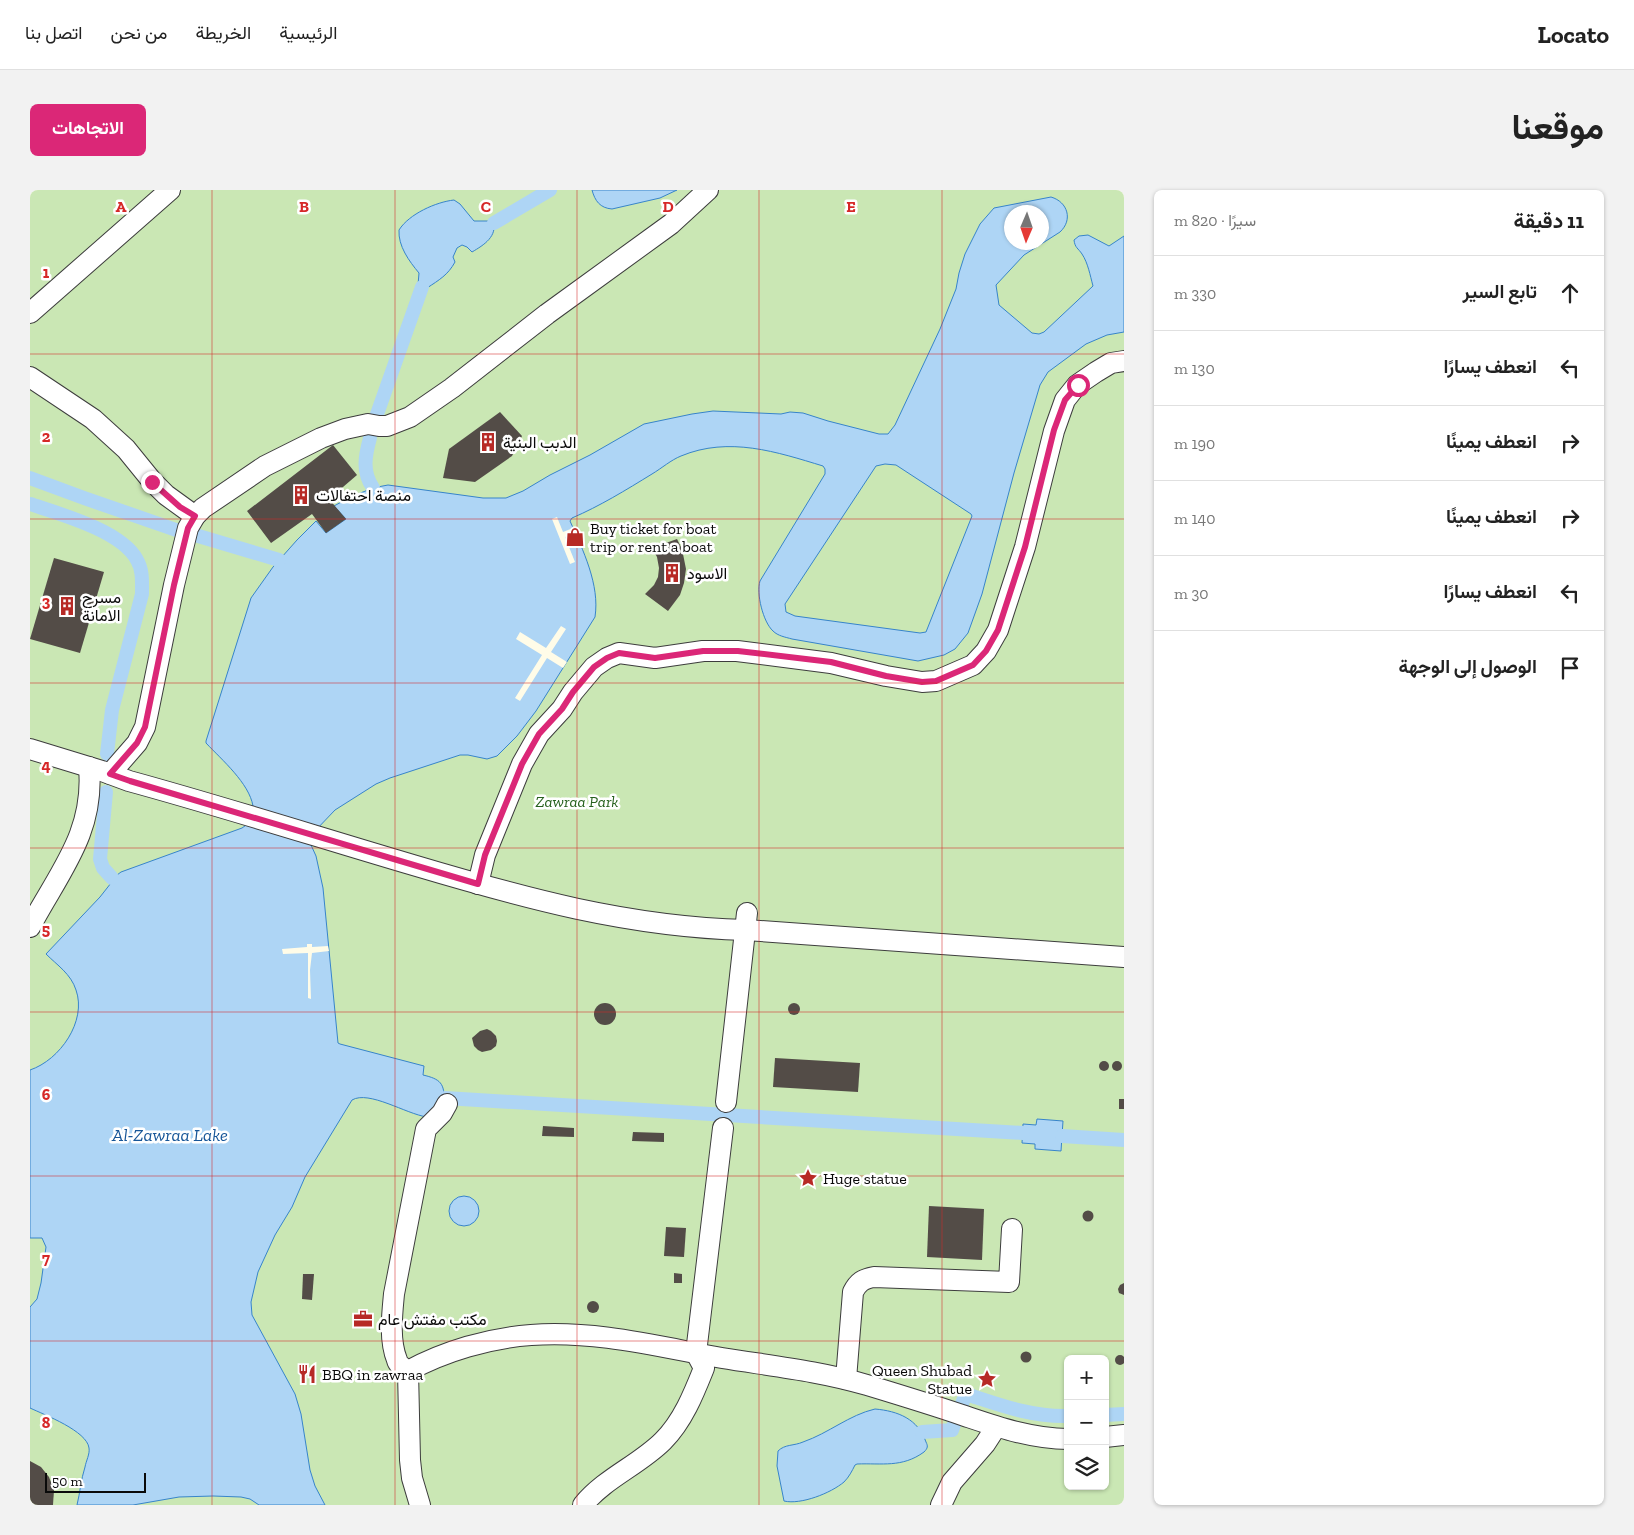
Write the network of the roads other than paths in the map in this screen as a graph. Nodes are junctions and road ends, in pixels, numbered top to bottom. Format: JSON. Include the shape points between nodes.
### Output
{"nodes":[{"id":1,"x":170,"y":190,"type":"edge"},
{"id":2,"x":708,"y":190,"type":"edge"},
{"id":3,"x":30,"y":313,"type":"edge"},
{"id":4,"x":1124,"y":361,"type":"edge"},
{"id":5,"x":30,"y":377,"type":"edge"},
{"id":6,"x":195,"y":516,"type":"junction"},
{"id":7,"x":30,"y":749,"type":"edge"},
{"id":8,"x":90,"y":767,"type":"junction"},
{"id":9,"x":110,"y":774,"type":"junction"},
{"id":10,"x":478,"y":884,"type":"junction"},
{"id":11,"x":747,"y":921,"type":"junction"},
{"id":12,"x":30,"y":927,"type":"edge"},
{"id":13,"x":1124,"y":957,"type":"edge"},
{"id":14,"x":726,"y":1102,"type":"dead end"},
{"id":15,"x":447,"y":1104,"type":"dead end"},
{"id":16,"x":723,"y":1128,"type":"dead end"},
{"id":17,"x":1012,"y":1229,"type":"dead end"},
{"id":18,"x":696,"y":1353,"type":"junction"},
{"id":19,"x":408,"y":1371,"type":"junction"},
{"id":20,"x":846,"y":1379,"type":"junction"},
{"id":21,"x":996,"y":1427,"type":"junction"},
{"id":22,"x":1124,"y":1435,"type":"edge"},
{"id":23,"x":1109,"y":1437,"type":"edge"},
{"id":24,"x":1064,"y":1439,"type":"edge"},
{"id":25,"x":420,"y":1505,"type":"edge"},
{"id":26,"x":582,"y":1505,"type":"edge"},
{"id":27,"x":941,"y":1505,"type":"edge"}],
"edges":[{"from":1,"to":3,"type":"street"},
{"from":2,"to":6,"type":"street","via":[[671,224],[410,417],[387,426],[368,424],[345,428],[321,438],[266,466],[202,508]]},
{"from":4,"to":10,"type":"street","via":[[1111,363],[1096,372],[1065,400],[1054,430],[1025,547],[998,630],[973,665],[936,681],[922,682],[831,662],[738,651],[703,651],[655,658],[619,653],[607,658],[589,673],[539,734],[522,764],[485,855]]},
{"from":5,"to":6,"type":"street","via":[[93,419],[126,449],[152,482]]},
{"from":6,"to":9,"type":"street","via":[[188,528],[174,585],[145,727],[137,743]]},
{"from":7,"to":8,"type":"street"},
{"from":8,"to":9,"type":"street"},
{"from":8,"to":12,"type":"street","via":[[88,810],[82,831]]},
{"from":9,"to":10,"type":"street"},
{"from":10,"to":11,"type":"street","via":[[543,902],[664,925]]},
{"from":11,"to":13,"type":"street"},
{"from":11,"to":14,"type":"street"},
{"from":15,"to":19,"type":"street","via":[[426,1128],[394,1294],[394,1347],[397,1361]]},
{"from":16,"to":18,"type":"street"},
{"from":17,"to":20,"type":"street","via":[[1009,1282],[874,1277],[861,1281],[853,1292]]},
{"from":18,"to":19,"type":"street","via":[[596,1336],[532,1335],[472,1346],[424,1362]]},
{"from":18,"to":20,"type":"street"},
{"from":18,"to":26,"type":"street","via":[[704,1368],[675,1427],[662,1442],[604,1484]]},
{"from":19,"to":25,"type":"street","via":[[410,1460]]},
{"from":20,"to":21,"type":"street"},
{"from":21,"to":24,"type":"street"},
{"from":21,"to":27,"type":"street","via":[[952,1482]]},
{"from":22,"to":23,"type":"street"}]}
